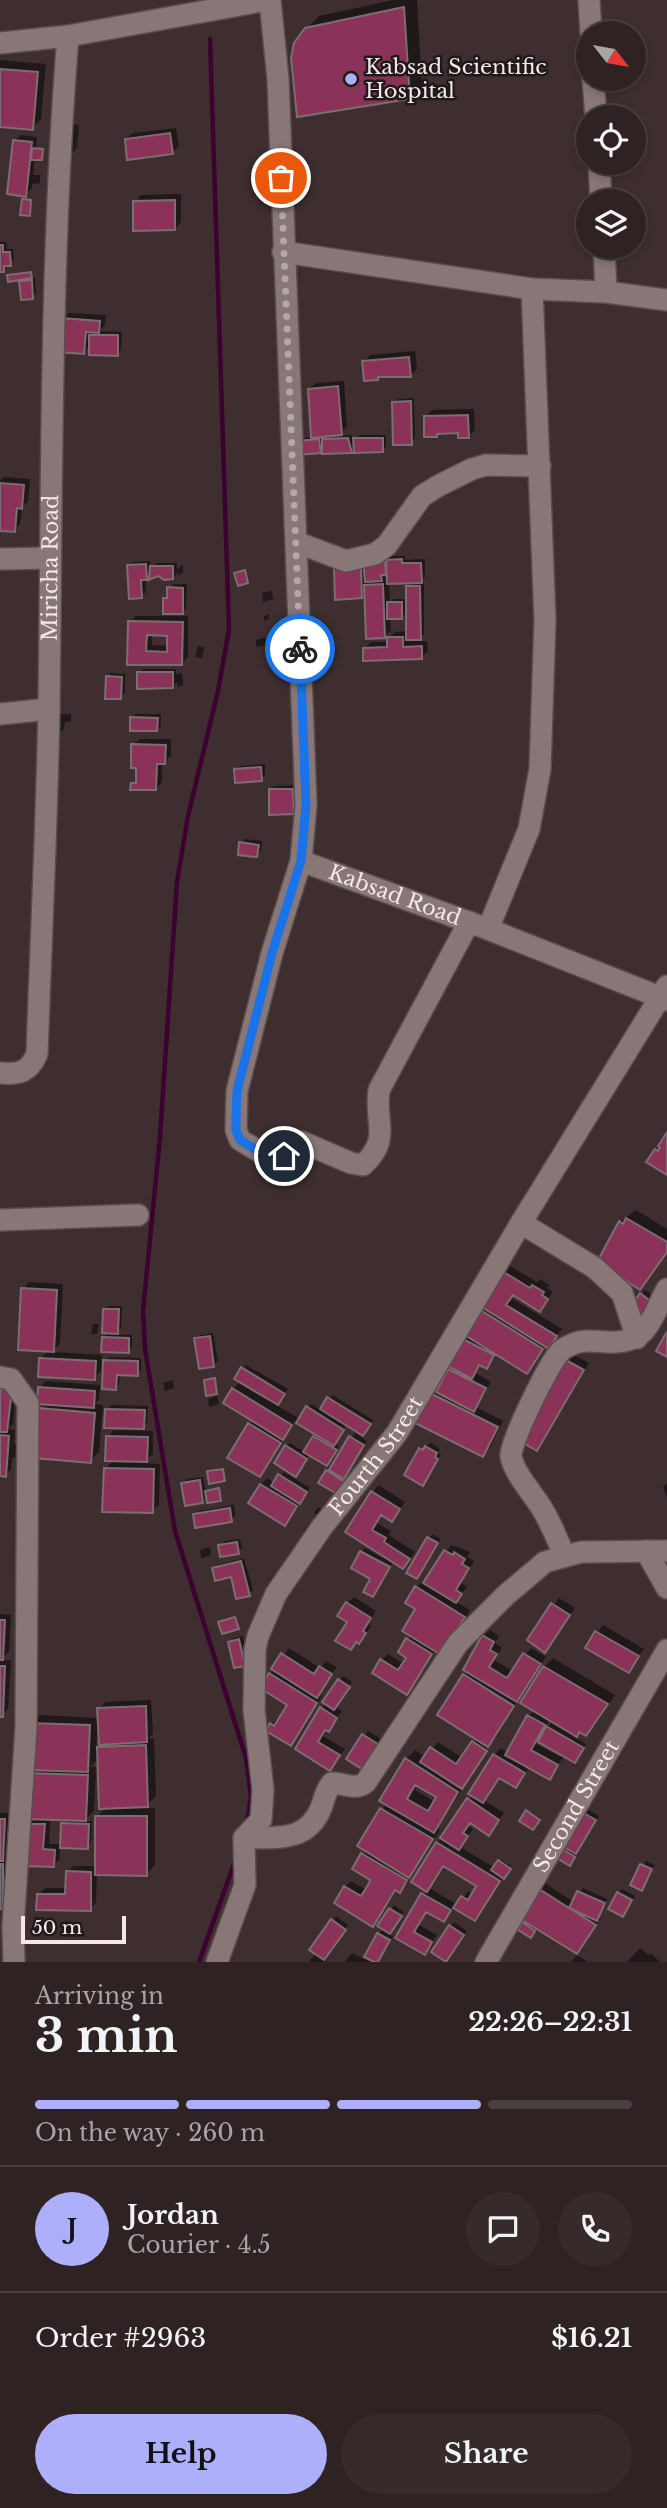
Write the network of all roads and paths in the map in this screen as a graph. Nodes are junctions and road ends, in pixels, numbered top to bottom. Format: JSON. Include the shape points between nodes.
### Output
{"nodes":[{"id":1,"x":269,"y":0,"type":"edge"},
{"id":2,"x":589,"y":0,"type":"edge"},
{"id":3,"x":590,"y":21,"type":"edge"},
{"id":4,"x":68,"y":36,"type":"junction"},
{"id":5,"x":0,"y":43,"type":"edge"},
{"id":6,"x":283,"y":252,"type":"junction"},
{"id":7,"x":605,"y":259,"type":"edge"},
{"id":8,"x":532,"y":289,"type":"junction"},
{"id":9,"x":606,"y":292,"type":"junction"},
{"id":10,"x":667,"y":300,"type":"edge"},
{"id":11,"x":540,"y":466,"type":"junction"},
{"id":12,"x":296,"y":542,"type":"junction"},
{"id":13,"x":50,"y":558,"type":"junction"},
{"id":14,"x":0,"y":559,"type":"edge"},
{"id":15,"x":49,"y":709,"type":"junction"},
{"id":16,"x":0,"y":714,"type":"edge"},
{"id":17,"x":301,"y":861,"type":"junction"},
{"id":18,"x":478,"y":925,"type":"junction"},
{"id":19,"x":665,"y":994,"type":"edge"},
{"id":20,"x":0,"y":1073,"type":"edge"},
{"id":21,"x":138,"y":1215,"type":"dead end"},
{"id":22,"x":0,"y":1220,"type":"edge"},
{"id":23,"x":521,"y":1223,"type":"junction"},
{"id":24,"x":667,"y":1289,"type":"edge"},
{"id":25,"x":637,"y":1338,"type":"junction"},
{"id":26,"x":0,"y":1377,"type":"edge"},
{"id":27,"x":657,"y":1551,"type":"edge"},
{"id":28,"x":564,"y":1555,"type":"junction"},
{"id":29,"x":667,"y":1588,"type":"edge"},
{"id":30,"x":667,"y":1650,"type":"edge"},
{"id":31,"x":244,"y":1838,"type":"junction"},
{"id":32,"x":9,"y":1961,"type":"edge"},
{"id":33,"x":217,"y":1962,"type":"edge"},
{"id":34,"x":486,"y":1962,"type":"edge"}],
"edges":[{"from":1,"to":4,"type":"street"},
{"from":1,"to":6,"type":"street","name":"Kabsad Road","via":[[277,58]]},
{"from":2,"to":3,"type":"street"},
{"from":4,"to":5,"type":"street"},
{"from":4,"to":13,"type":"street","name":"Miricha Road","via":[[55,304]]},
{"from":6,"to":8,"type":"street"},
{"from":6,"to":12,"type":"street","name":"Kabsad Road"},
{"from":7,"to":9,"type":"street"},
{"from":8,"to":9,"type":"street"},
{"from":8,"to":11,"type":"street"},
{"from":9,"to":10,"type":"street"},
{"from":11,"to":12,"type":"street","via":[[486,465],[438,486],[422,496],[387,545],[375,554],[346,561]]},
{"from":11,"to":18,"type":"street","via":[[545,620],[540,769],[529,830]]},
{"from":12,"to":17,"type":"street","name":"Kabsad Road","via":[[306,805]]},
{"from":13,"to":14,"type":"street"},
{"from":13,"to":15,"type":"street","name":"Miricha Road"},
{"from":15,"to":16,"type":"street"},
{"from":15,"to":20,"type":"street","name":"Miricha Road","via":[[37,1054],[32,1065],[18,1074]]},
{"from":17,"to":18,"type":"street","name":"Kabsad Road"},
{"from":17,"to":18,"type":"street","via":[[237,1091],[240,1140],[272,1159],[280,1159],[302,1142],[351,1163],[363,1165],[373,1155],[382,1127],[379,1090]]},
{"from":18,"to":19,"type":"street","name":"Kabsad Road"},
{"from":19,"to":23,"type":"street","name":"Fourth Street"},
{"from":21,"to":22,"type":"street"},
{"from":23,"to":25,"type":"street","via":[[595,1268],[622,1293]]},
{"from":23,"to":31,"type":"street","name":"Fourth Street","via":[[397,1433],[276,1594],[255,1649],[261,1820]]},
{"from":24,"to":25,"type":"street","via":[[654,1319]]},
{"from":25,"to":28,"type":"street","via":[[579,1342],[559,1352],[512,1447],[510,1455],[517,1470]]},
{"from":26,"to":32,"type":"street","via":[[11,1379],[28,1402],[26,1728]]},
{"from":27,"to":28,"type":"street"},
{"from":27,"to":29,"type":"street"},
{"from":28,"to":31,"type":"street","via":[[545,1562],[506,1594],[457,1643],[362,1786],[332,1783],[315,1819],[294,1837]]},
{"from":30,"to":34,"type":"street","name":"Second Street"},
{"from":31,"to":33,"type":"street","via":[[245,1885]]}]}
